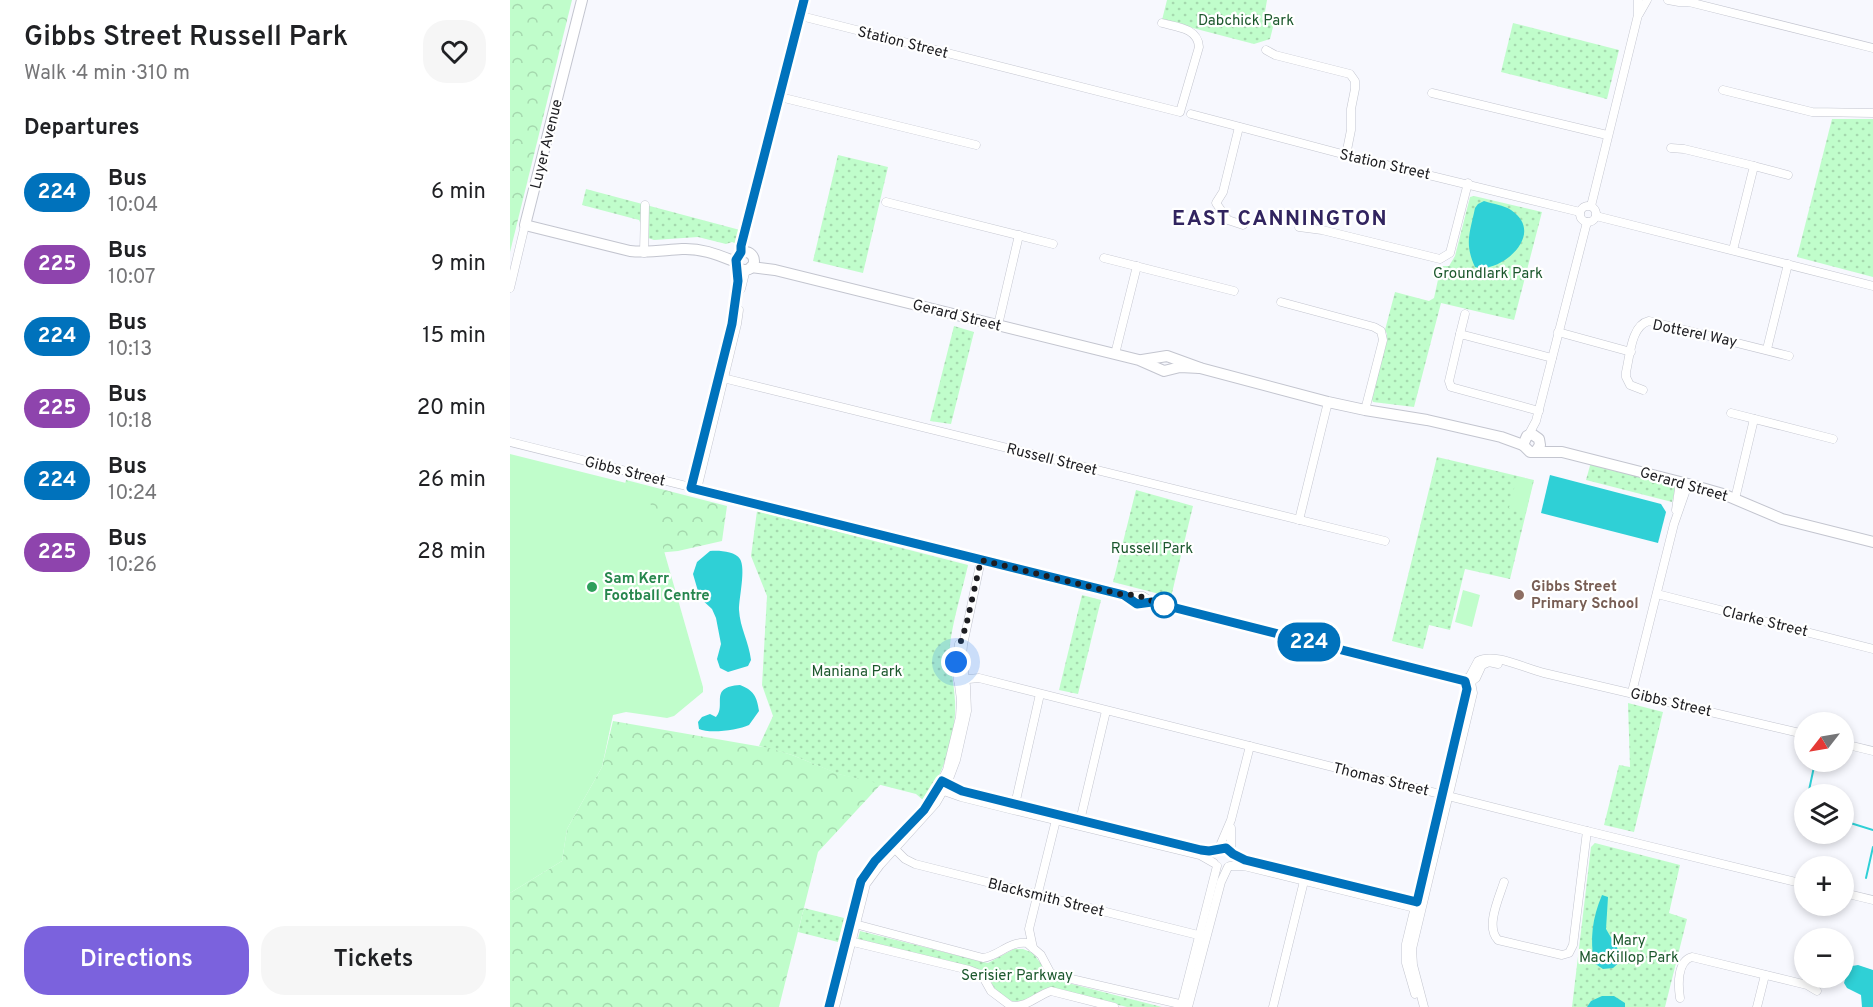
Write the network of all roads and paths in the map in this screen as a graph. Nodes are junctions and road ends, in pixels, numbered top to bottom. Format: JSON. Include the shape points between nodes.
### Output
{"nodes":[{"id":1,"x":582,"y":0,"type":"edge"},
{"id":2,"x":804,"y":0,"type":"edge"},
{"id":3,"x":1638,"y":0,"type":"edge"},
{"id":4,"x":1647,"y":0,"type":"edge"},
{"id":5,"x":1668,"y":0,"type":"edge"},
{"id":6,"x":1688,"y":1,"type":"edge"},
{"id":7,"x":1638,"y":15,"type":"junction"},
{"id":8,"x":801,"y":16,"type":"junction"},
{"id":9,"x":1162,"y":23,"type":"dead end"},
{"id":10,"x":1873,"y":48,"type":"edge"},
{"id":11,"x":1266,"y":50,"type":"dead end"},
{"id":12,"x":1723,"y":90,"type":"dead end"},
{"id":13,"x":1432,"y":93,"type":"dead end"},
{"id":14,"x":780,"y":97,"type":"junction"},
{"id":15,"x":1873,"y":113,"type":"edge"},
{"id":16,"x":1191,"y":114,"type":"dead end"},
{"id":17,"x":1239,"y":127,"type":"junction"},
{"id":18,"x":1607,"y":135,"type":"junction"},
{"id":19,"x":976,"y":145,"type":"dead end"},
{"id":20,"x":1671,"y":148,"type":"dead end"},
{"id":21,"x":1346,"y":155,"type":"junction"},
{"id":22,"x":1754,"y":166,"type":"junction"},
{"id":23,"x":1788,"y":175,"type":"dead end"},
{"id":24,"x":1468,"y":183,"type":"junction"},
{"id":25,"x":886,"y":202,"type":"dead end"},
{"id":26,"x":645,"y":205,"type":"dead end"},
{"id":27,"x":1591,"y":206,"type":"junction"},
{"id":28,"x":1580,"y":212,"type":"junction"},
{"id":29,"x":1596,"y":216,"type":"junction"},
{"id":30,"x":1587,"y":222,"type":"junction"},
{"id":31,"x":525,"y":225,"type":"junction"},
{"id":32,"x":1243,"y":225,"type":"dead end"},
{"id":33,"x":1299,"y":227,"type":"dead end"},
{"id":34,"x":1019,"y":235,"type":"junction"},
{"id":35,"x":1053,"y":244,"type":"dead end"},
{"id":36,"x":1733,"y":250,"type":"junction"},
{"id":37,"x":644,"y":253,"type":"junction"},
{"id":38,"x":1104,"y":258,"type":"dead end"},
{"id":39,"x":744,"y":260,"type":"junction"},
{"id":40,"x":1788,"y":264,"type":"junction"},
{"id":41,"x":1137,"y":266,"type":"junction"},
{"id":42,"x":1873,"y":286,"type":"edge"},
{"id":43,"x":510,"y":288,"type":"edge"},
{"id":44,"x":1234,"y":291,"type":"dead end"},
{"id":45,"x":1281,"y":302,"type":"dead end"},
{"id":46,"x":1464,"y":314,"type":"dead end"},
{"id":47,"x":998,"y":325,"type":"junction"},
{"id":48,"x":1558,"y":332,"type":"junction"},
{"id":49,"x":1460,"y":334,"type":"junction"},
{"id":50,"x":1767,"y":349,"type":"junction"},
{"id":51,"x":1631,"y":352,"type":"junction"},
{"id":52,"x":1115,"y":354,"type":"junction"},
{"id":53,"x":1789,"y":356,"type":"dead end"},
{"id":54,"x":1552,"y":358,"type":"junction"},
{"id":55,"x":722,"y":377,"type":"junction"},
{"id":56,"x":1643,"y":390,"type":"dead end"},
{"id":57,"x":1328,"y":402,"type":"junction"},
{"id":58,"x":1365,"y":410,"type":"junction"},
{"id":59,"x":1539,"y":411,"type":"junction"},
{"id":60,"x":1731,"y":413,"type":"dead end"},
{"id":61,"x":1754,"y":419,"type":"junction"},
{"id":62,"x":1833,"y":439,"type":"dead end"},
{"id":63,"x":1532,"y":441,"type":"junction"},
{"id":64,"x":510,"y":442,"type":"edge"},
{"id":65,"x":1684,"y":483,"type":"junction"},
{"id":66,"x":694,"y":489,"type":"junction"},
{"id":67,"x":1735,"y":499,"type":"junction"},
{"id":68,"x":1299,"y":520,"type":"junction"},
{"id":69,"x":1384,"y":541,"type":"dead end"},
{"id":70,"x":1873,"y":542,"type":"edge"},
{"id":71,"x":981,"y":560,"type":"junction"},
{"id":72,"x":1657,"y":594,"type":"junction"},
{"id":73,"x":1873,"y":649,"type":"edge"},
{"id":74,"x":1469,"y":679,"type":"junction"},
{"id":75,"x":962,"y":683,"type":"junction"},
{"id":76,"x":1632,"y":692,"type":"junction"},
{"id":77,"x":1040,"y":694,"type":"junction"},
{"id":78,"x":1106,"y":711,"type":"junction"},
{"id":79,"x":1794,"y":732,"type":"edge"},
{"id":80,"x":1250,"y":746,"type":"junction"},
{"id":81,"x":1854,"y":746,"type":"edge"},
{"id":82,"x":1873,"y":751,"type":"edge"},
{"id":83,"x":943,"y":786,"type":"junction"},
{"id":84,"x":1446,"y":795,"type":"junction"},
{"id":85,"x":1014,"y":807,"type":"junction"},
{"id":86,"x":1056,"y":817,"type":"junction"},
{"id":87,"x":1232,"y":820,"type":"junction"},
{"id":88,"x":1079,"y":823,"type":"junction"},
{"id":89,"x":1587,"y":831,"type":"junction"},
{"id":90,"x":893,"y":847,"type":"junction"},
{"id":91,"x":1218,"y":849,"type":"junction"},
{"id":92,"x":1232,"y":853,"type":"junction"},
{"id":93,"x":1215,"y":865,"type":"junction"},
{"id":94,"x":1229,"y":866,"type":"junction"},
{"id":95,"x":1305,"y":877,"type":"junction"},
{"id":96,"x":1504,"y":882,"type":"dead end"},
{"id":97,"x":1794,"y":882,"type":"edge"},
{"id":98,"x":1038,"y":895,"type":"junction"},
{"id":99,"x":1854,"y":895,"type":"edge"},
{"id":100,"x":1873,"y":900,"type":"edge"},
{"id":101,"x":1419,"y":905,"type":"junction"},
{"id":102,"x":853,"y":923,"type":"junction"},
{"id":103,"x":1029,"y":929,"type":"junction"},
{"id":104,"x":1203,"y":936,"type":"junction"},
{"id":105,"x":848,"y":941,"type":"junction"},
{"id":106,"x":1016,"y":943,"type":"junction"},
{"id":107,"x":1033,"y":948,"type":"junction"},
{"id":108,"x":1765,"y":975,"type":"junction"},
{"id":109,"x":1817,"y":991,"type":"dead end"},
{"id":110,"x":1680,"y":998,"type":"dead end"},
{"id":111,"x":1011,"y":1006,"type":"edge"},
{"id":112,"x":1184,"y":1006,"type":"edge"},
{"id":113,"x":829,"y":1007,"type":"edge"},
{"id":114,"x":835,"y":1007,"type":"edge"},
{"id":115,"x":1114,"y":1007,"type":"edge"},
{"id":116,"x":1273,"y":1007,"type":"edge"},
{"id":117,"x":1419,"y":1007,"type":"edge"},
{"id":118,"x":1424,"y":1007,"type":"edge"},
{"id":119,"x":1757,"y":1007,"type":"edge"}],
"edges":[{"from":1,"to":31,"type":"street","name":"Luyer Avenue"},
{"from":2,"to":8,"type":"street"},
{"from":3,"to":7,"type":"street"},
{"from":4,"to":7,"type":"street"},
{"from":5,"to":6,"type":"street"},
{"from":6,"to":10,"type":"street"},
{"from":7,"to":18,"type":"street"},
{"from":8,"to":9,"type":"street","name":"Station Street","via":[[1180,112],[1199,40],[1194,33]]},
{"from":8,"to":14,"type":"street"},
{"from":11,"to":21,"type":"street","via":[[1275,56],[1350,74],[1355,89]]},
{"from":12,"to":15,"type":"street","via":[[1812,112]]},
{"from":13,"to":18,"type":"street"},
{"from":14,"to":19,"type":"street"},
{"from":14,"to":39,"type":"street","via":[[745,235]]},
{"from":16,"to":17,"type":"street","name":"Station Street"},
{"from":17,"to":21,"type":"street","name":"Station Street"},
{"from":17,"to":32,"type":"street","via":[[1223,192],[1216,203],[1228,220]]},
{"from":18,"to":27,"type":"street"},
{"from":20,"to":22,"type":"street"},
{"from":21,"to":24,"type":"street","name":"Station Street"},
{"from":22,"to":23,"type":"street"},
{"from":22,"to":36,"type":"street"},
{"from":24,"to":28,"type":"street","name":"Station Street"},
{"from":24,"to":33,"type":"street","via":[[1450,253],[1440,259]]},
{"from":25,"to":34,"type":"street"},
{"from":26,"to":37,"type":"street"},
{"from":27,"to":28,"type":"street"},
{"from":27,"to":29,"type":"street"},
{"from":28,"to":30,"type":"street"},
{"from":29,"to":30,"type":"street"},
{"from":29,"to":36,"type":"street"},
{"from":30,"to":48,"type":"street"},
{"from":31,"to":37,"type":"street","name":"Gerard Street"},
{"from":31,"to":43,"type":"street","name":"Luyer Avenue"},
{"from":34,"to":35,"type":"street"},
{"from":34,"to":47,"type":"street"},
{"from":36,"to":40,"type":"street"},
{"from":37,"to":39,"type":"street","name":"Gerard Street","via":[[684,249]]},
{"from":38,"to":41,"type":"street"},
{"from":39,"to":47,"type":"street","name":"Gerard Street"},
{"from":39,"to":55,"type":"street","via":[[738,324]]},
{"from":40,"to":42,"type":"street"},
{"from":40,"to":50,"type":"street"},
{"from":41,"to":44,"type":"street"},
{"from":41,"to":52,"type":"street"},
{"from":45,"to":58,"type":"street","via":[[1381,332],[1383,340]]},
{"from":46,"to":49,"type":"street"},
{"from":47,"to":52,"type":"street","name":"Gerard Street"},
{"from":48,"to":51,"type":"street"},
{"from":48,"to":54,"type":"street"},
{"from":49,"to":54,"type":"street"},
{"from":49,"to":59,"type":"street","via":[[1451,387]]},
{"from":50,"to":51,"type":"street","name":"Dotterel Way","via":[[1649,321],[1640,325]]},
{"from":50,"to":53,"type":"street","name":"Dotterel Way"},
{"from":51,"to":56,"type":"street","name":"Dotterel Way","via":[[1626,377],[1630,385]]},
{"from":52,"to":57,"type":"street","name":"Gerard Street","via":[[1139,360],[1167,356]]},
{"from":54,"to":59,"type":"street"},
{"from":55,"to":66,"type":"street"},
{"from":55,"to":68,"type":"street","name":"Russell Street"},
{"from":57,"to":58,"type":"street","name":"Gerard Street"},
{"from":57,"to":68,"type":"street"},
{"from":58,"to":63,"type":"street","name":"Gerard Street"},
{"from":59,"to":63,"type":"street"},
{"from":60,"to":61,"type":"street"},
{"from":61,"to":62,"type":"street"},
{"from":61,"to":67,"type":"street"},
{"from":63,"to":65,"type":"street","name":"Gerard Street"},
{"from":64,"to":66,"type":"street","name":"Gibbs Street"},
{"from":65,"to":67,"type":"street","name":"Gerard Street"},
{"from":65,"to":72,"type":"street"},
{"from":66,"to":71,"type":"street","name":"Gibbs Street"},
{"from":67,"to":70,"type":"street","name":"Gerard Street","via":[[1782,519]]},
{"from":68,"to":69,"type":"street","name":"Russell Street"},
{"from":71,"to":74,"type":"street","name":"Gibbs Street","via":[[1124,595],[1143,596],[1152,602]]},
{"from":71,"to":75,"type":"street","via":[[957,653]]},
{"from":72,"to":73,"type":"street","name":"Clarke Street"},
{"from":72,"to":76,"type":"street"},
{"from":74,"to":76,"type":"street","name":"Gibbs Street","via":[[1478,661],[1487,657]]},
{"from":74,"to":84,"type":"street","via":[[1473,693]]},
{"from":75,"to":77,"type":"street","name":"Thomas Street","via":[[980,678]]},
{"from":75,"to":83,"type":"street","via":[[960,717]]},
{"from":76,"to":79,"type":"street","name":"Gibbs Street"},
{"from":77,"to":78,"type":"street","name":"Thomas Street"},
{"from":77,"to":85,"type":"street"},
{"from":78,"to":80,"type":"street","name":"Thomas Street"},
{"from":78,"to":88,"type":"street"},
{"from":80,"to":84,"type":"street","name":"Thomas Street"},
{"from":80,"to":87,"type":"street"},
{"from":81,"to":82,"type":"street"},
{"from":83,"to":85,"type":"street"},
{"from":83,"to":90,"type":"street","via":[[928,814]]},
{"from":84,"to":89,"type":"street","name":"Thomas Street"},
{"from":84,"to":101,"type":"street"},
{"from":85,"to":86,"type":"street"},
{"from":86,"to":88,"type":"street"},
{"from":86,"to":98,"type":"street"},
{"from":87,"to":91,"type":"street"},
{"from":87,"to":92,"type":"street"},
{"from":88,"to":91,"type":"street","via":[[1201,850]]},
{"from":88,"to":93,"type":"street","via":[[1200,855]]},
{"from":89,"to":96,"type":"street","via":[[1569,953],[1562,955],[1495,937],[1492,924]]},
{"from":89,"to":97,"type":"street","name":"Thomas Street"},
{"from":90,"to":98,"type":"street","name":"Blacksmith Street","via":[[915,864]]},
{"from":90,"to":102,"type":"street","via":[[870,877]]},
{"from":91,"to":92,"type":"street","via":[[1226,848]]},
{"from":91,"to":93,"type":"street","via":[[1213,855]]},
{"from":92,"to":94,"type":"street"},
{"from":92,"to":95,"type":"street"},
{"from":93,"to":94,"type":"street"},
{"from":93,"to":104,"type":"street"},
{"from":94,"to":95,"type":"street"},
{"from":94,"to":104,"type":"street"},
{"from":95,"to":101,"type":"street"},
{"from":95,"to":116,"type":"street"},
{"from":98,"to":103,"type":"street"},
{"from":98,"to":104,"type":"street","name":"Blacksmith Street"},
{"from":99,"to":100,"type":"street"},
{"from":101,"to":117,"type":"street","via":[[1406,944],[1406,957]]},
{"from":101,"to":118,"type":"street","via":[[1412,960]]},
{"from":102,"to":105,"type":"street"},
{"from":102,"to":106,"type":"street","via":[[983,958]]},
{"from":103,"to":106,"type":"street"},
{"from":103,"to":107,"type":"street"},
{"from":104,"to":112,"type":"street"},
{"from":105,"to":111,"type":"street","via":[[982,975],[991,991]]},
{"from":105,"to":113,"type":"street"},
{"from":105,"to":114,"type":"street"},
{"from":106,"to":107,"type":"street","via":[[1027,943]]},
{"from":107,"to":112,"type":"street","via":[[1054,975]]},
{"from":108,"to":109,"type":"street"},
{"from":108,"to":110,"type":"street","via":[[1687,958],[1678,986]]},
{"from":108,"to":119,"type":"street"},
{"from":111,"to":115,"type":"street","via":[[1030,1003],[1051,991]]}]}
